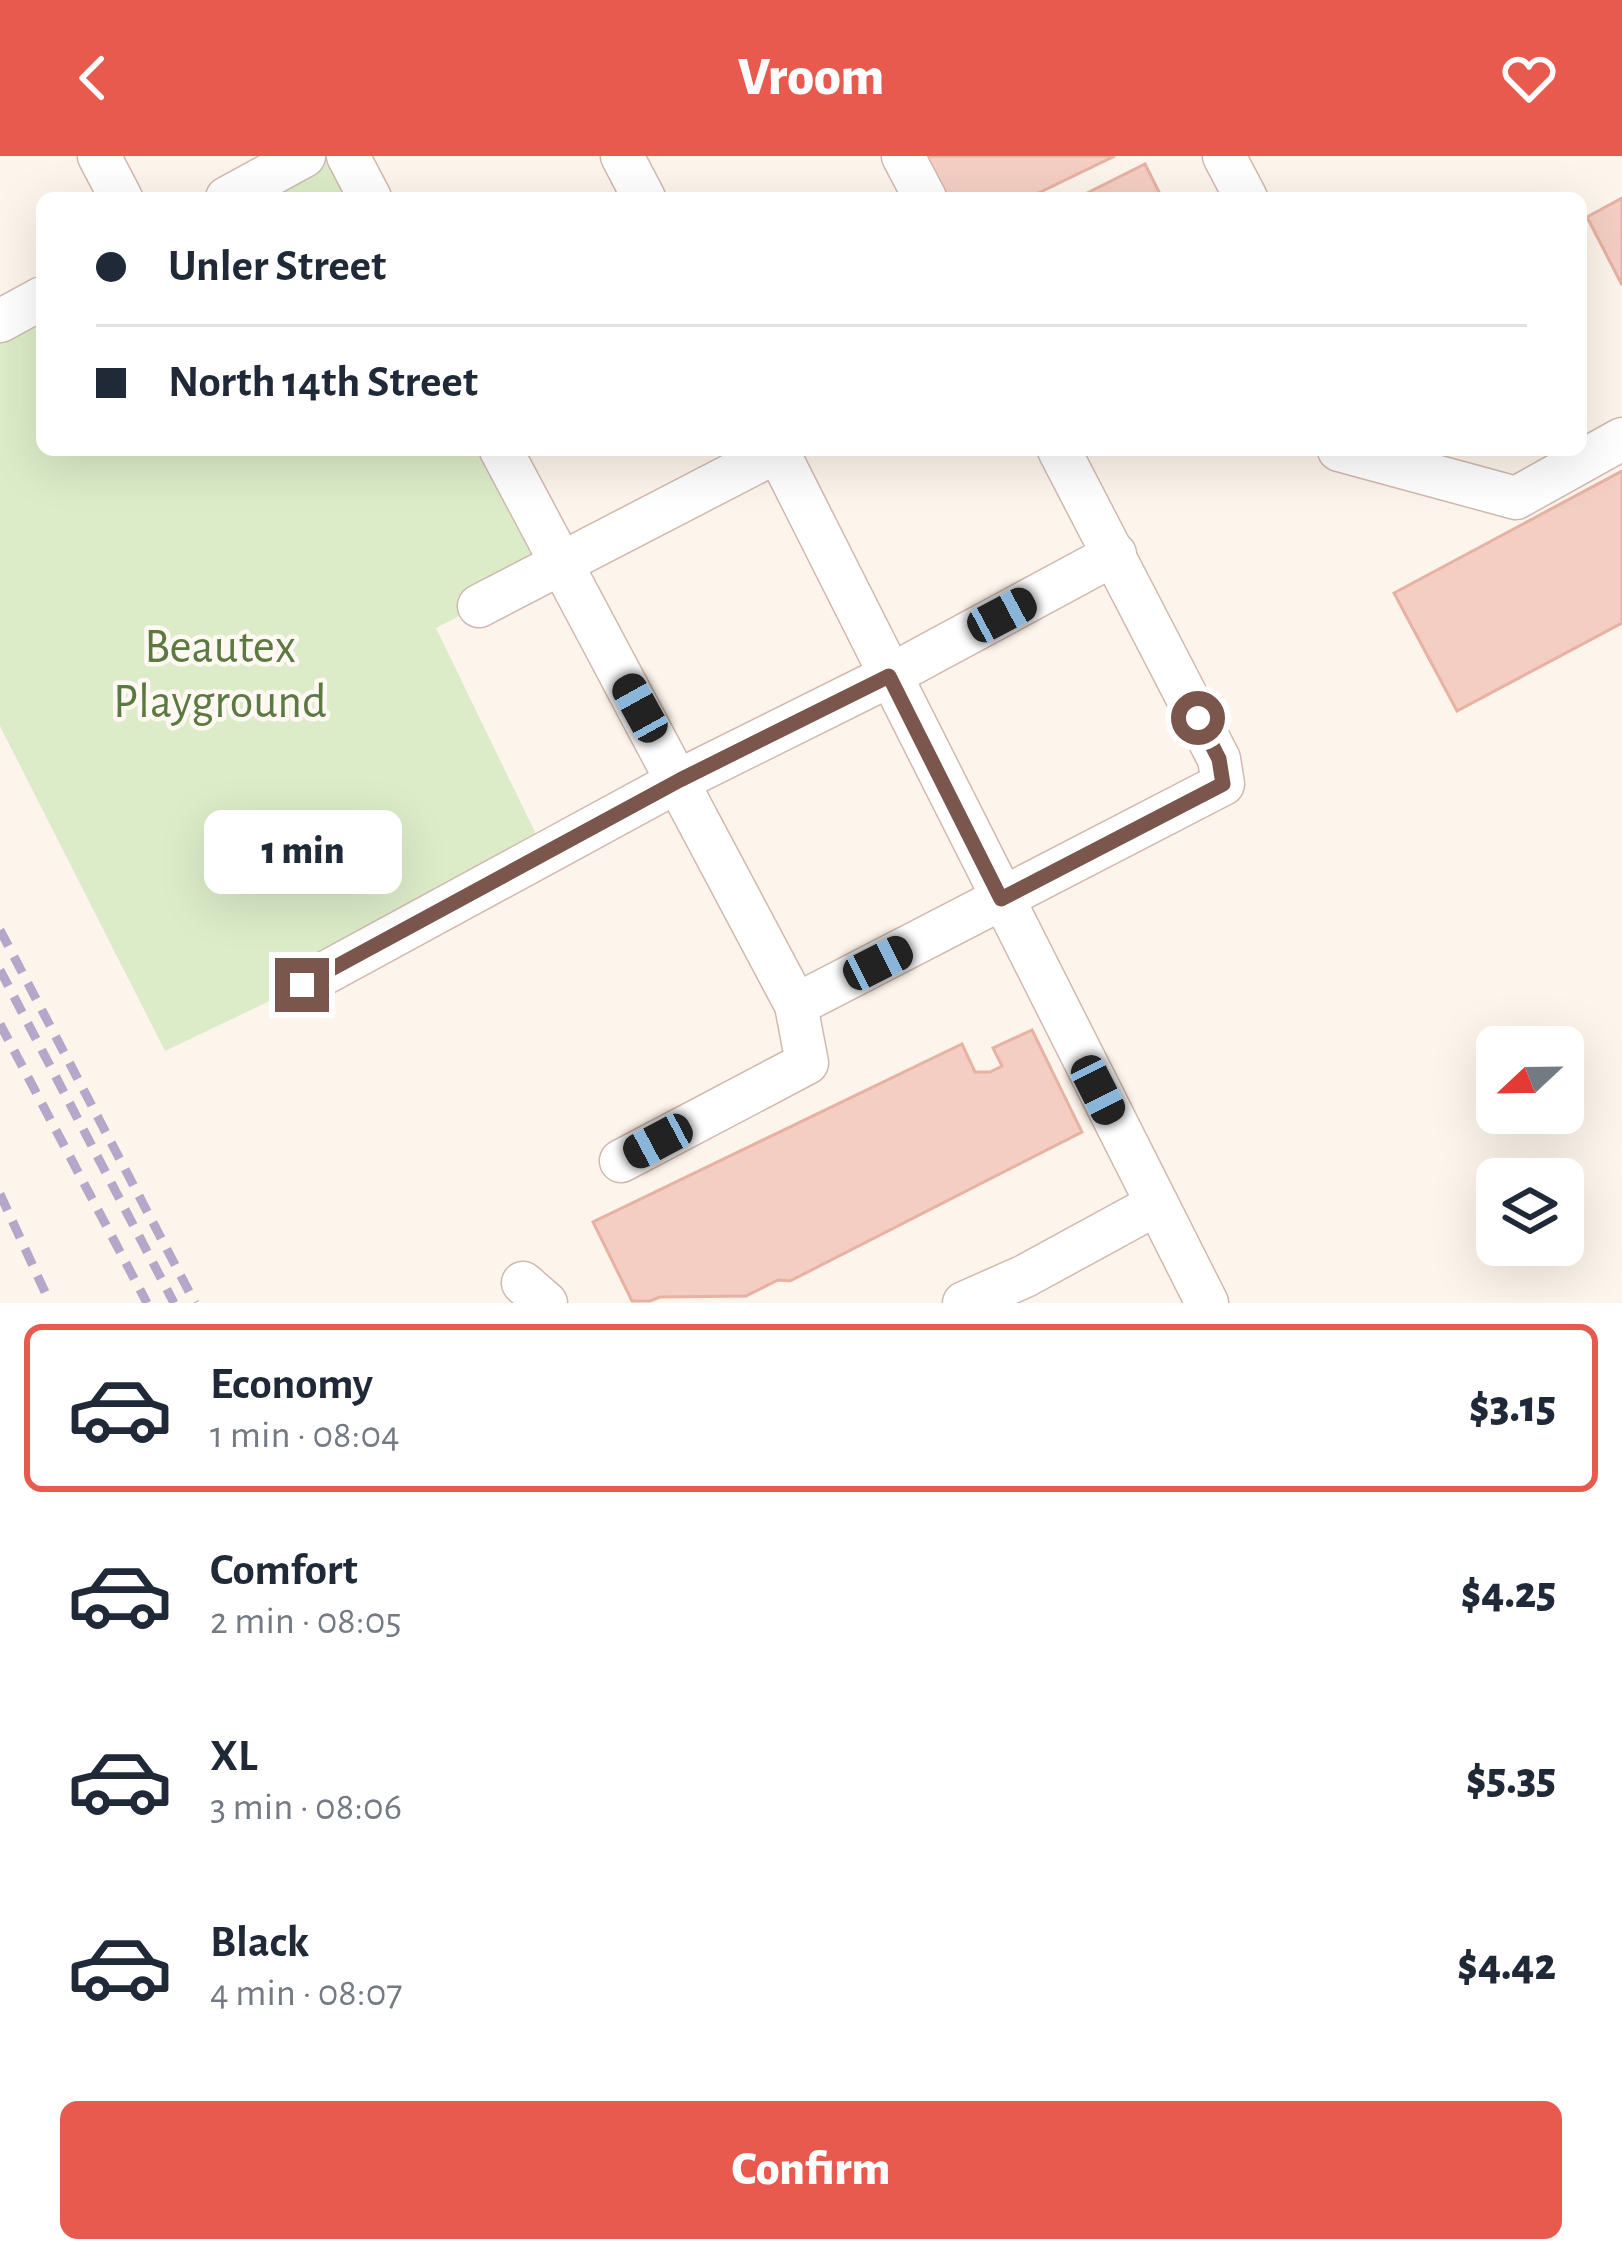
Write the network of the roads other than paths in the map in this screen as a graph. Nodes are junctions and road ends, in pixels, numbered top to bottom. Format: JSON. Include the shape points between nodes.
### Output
{"nodes":[{"id":1,"x":99,"y":156,"type":"edge"},
{"id":2,"x":304,"y":156,"type":"edge"},
{"id":3,"x":348,"y":156,"type":"edge"},
{"id":4,"x":622,"y":156,"type":"edge"},
{"id":5,"x":903,"y":156,"type":"edge"},
{"id":6,"x":1224,"y":156,"type":"edge"},
{"id":7,"x":118,"y":192,"type":"edge"},
{"id":8,"x":238,"y":192,"type":"edge"},
{"id":9,"x":367,"y":192,"type":"edge"},
{"id":10,"x":641,"y":192,"type":"edge"},
{"id":11,"x":922,"y":192,"type":"edge"},
{"id":12,"x":1243,"y":192,"type":"edge"},
{"id":13,"x":36,"y":301,"type":"edge"},
{"id":14,"x":0,"y":321,"type":"edge"},
{"id":15,"x":1622,"y":439,"type":"edge"},
{"id":16,"x":504,"y":456,"type":"edge"},
{"id":17,"x":767,"y":456,"type":"edge"},
{"id":18,"x":781,"y":456,"type":"edge"},
{"id":19,"x":1062,"y":456,"type":"edge"},
{"id":20,"x":1361,"y":456,"type":"edge"},
{"id":21,"x":1115,"y":554,"type":"junction"},
{"id":22,"x":561,"y":564,"type":"junction"},
{"id":23,"x":478,"y":606,"type":"dead end"},
{"id":24,"x":889,"y":676,"type":"junction"},
{"id":25,"x":680,"y":780,"type":"junction"},
{"id":26,"x":1001,"y":899,"type":"junction"},
{"id":27,"x":302,"y":985,"type":"dead end"},
{"id":28,"x":796,"y":1006,"type":"junction"},
{"id":29,"x":621,"y":1160,"type":"dead end"},
{"id":30,"x":1156,"y":1204,"type":"junction"},
{"id":31,"x":964,"y":1303,"type":"edge"},
{"id":32,"x":1207,"y":1303,"type":"edge"}],
"edges":[{"from":1,"to":7,"type":"street"},
{"from":2,"to":8,"type":"street"},
{"from":3,"to":9,"type":"street"},
{"from":4,"to":10,"type":"street"},
{"from":5,"to":11,"type":"street"},
{"from":6,"to":12,"type":"street"},
{"from":13,"to":14,"type":"street"},
{"from":15,"to":20,"type":"street","via":[[1516,498]]},
{"from":16,"to":22,"type":"street"},
{"from":17,"to":22,"type":"street"},
{"from":18,"to":24,"type":"street"},
{"from":19,"to":21,"type":"street"},
{"from":21,"to":24,"type":"street"},
{"from":21,"to":26,"type":"street","via":[[1219,759],[1223,784]]},
{"from":22,"to":23,"type":"street"},
{"from":22,"to":25,"type":"street"},
{"from":24,"to":25,"type":"street"},
{"from":24,"to":26,"type":"street"},
{"from":25,"to":27,"type":"street"},
{"from":25,"to":28,"type":"street"},
{"from":26,"to":28,"type":"street"},
{"from":26,"to":30,"type":"street"},
{"from":28,"to":29,"type":"street","via":[[806,1063]]},
{"from":30,"to":31,"type":"street"},
{"from":30,"to":32,"type":"street"}]}
